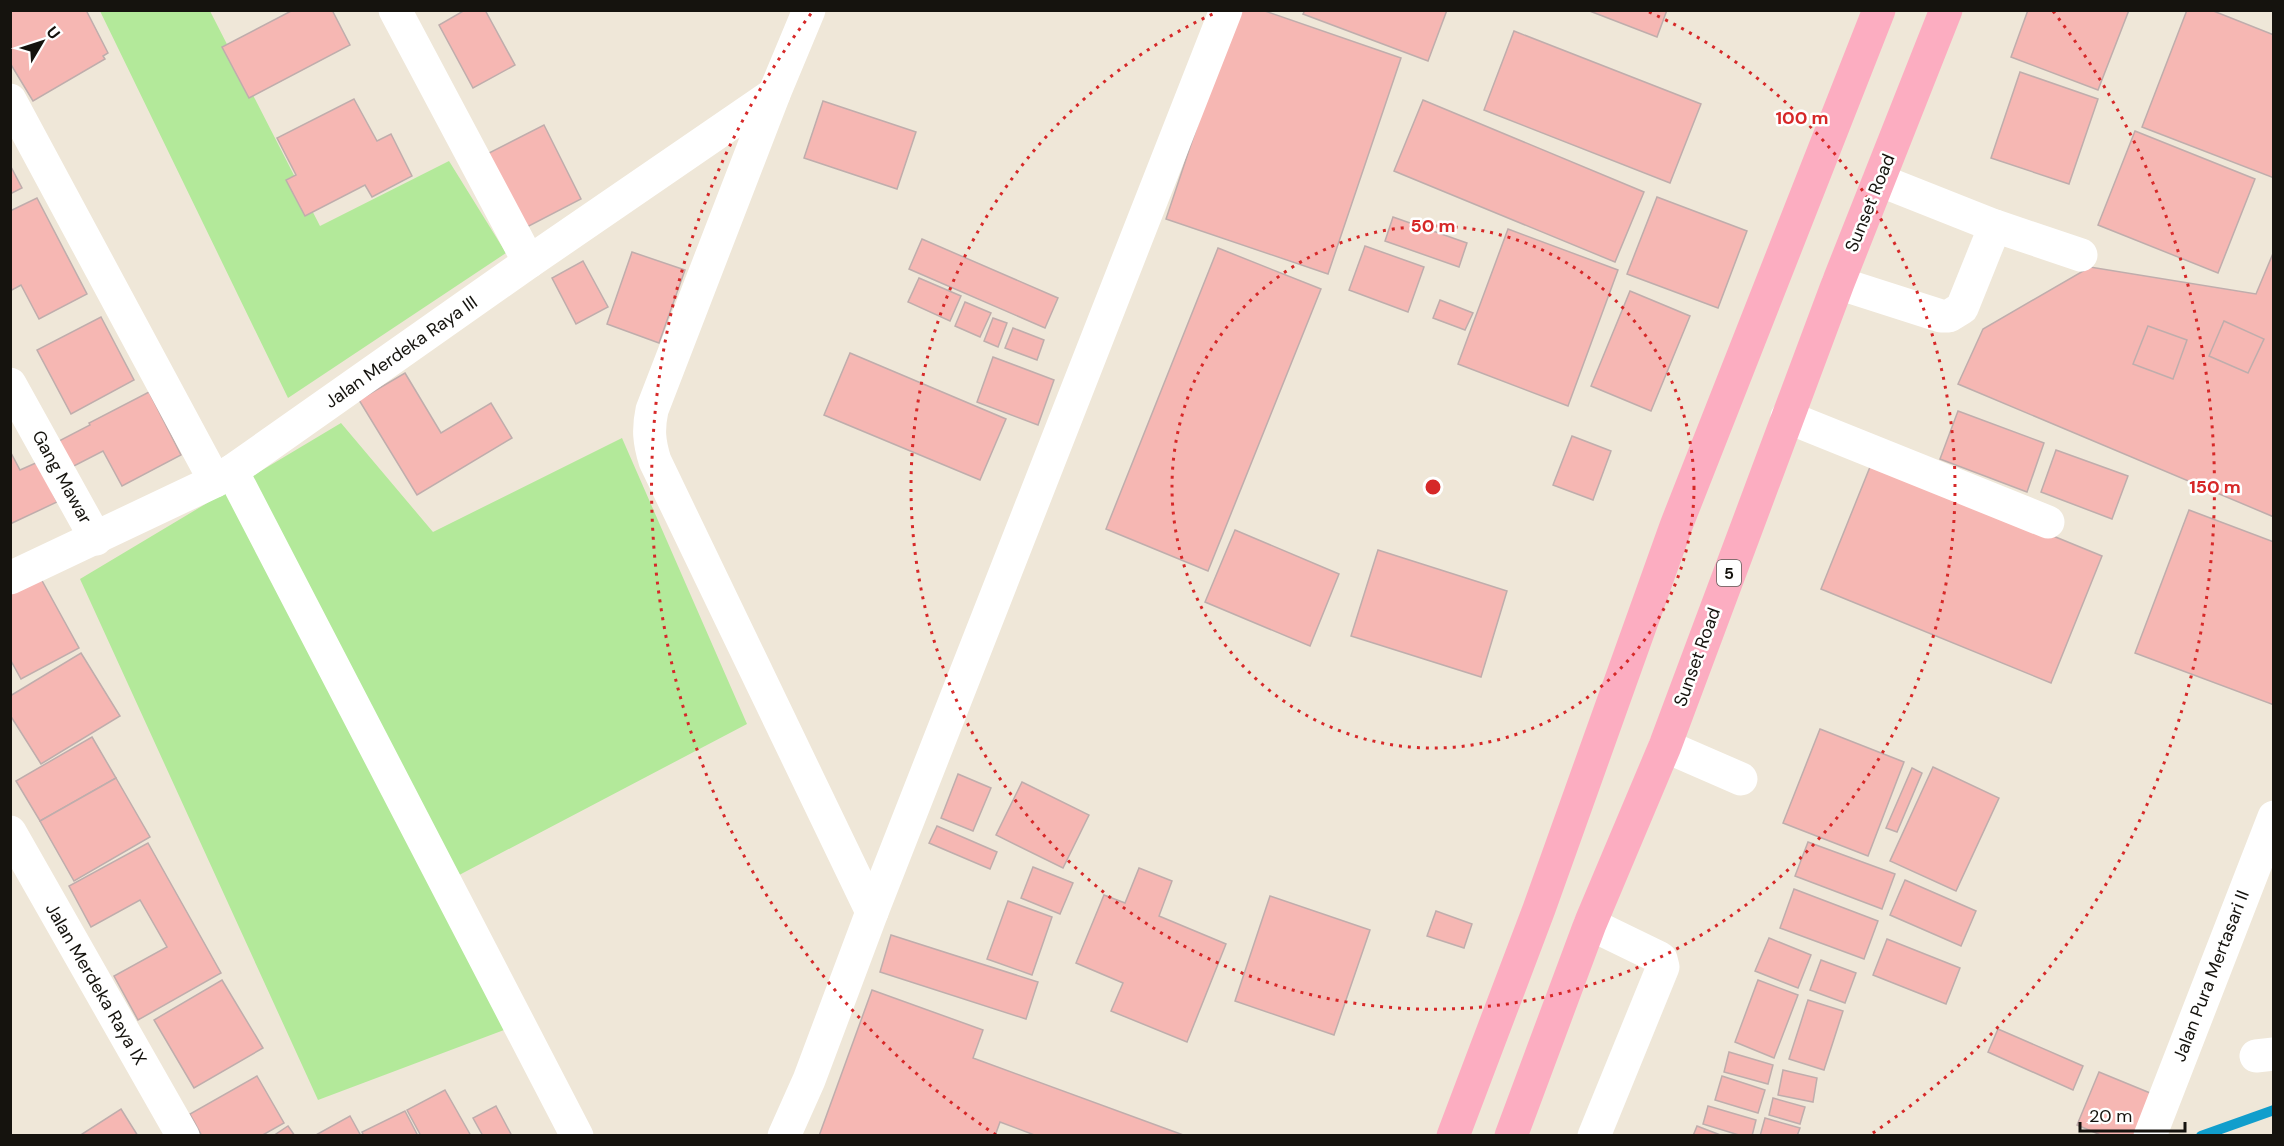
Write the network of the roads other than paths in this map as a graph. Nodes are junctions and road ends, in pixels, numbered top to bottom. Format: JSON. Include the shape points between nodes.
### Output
{"nodes":[{"id":1,"x":395,"y":10,"type":"edge"},
{"id":2,"x":809,"y":10,"type":"edge"},
{"id":3,"x":1226,"y":10,"type":"edge"},
{"id":4,"x":1879,"y":10,"type":"edge"},
{"id":5,"x":1946,"y":10,"type":"edge"},
{"id":6,"x":774,"y":94,"type":"junction"},
{"id":7,"x":10,"y":100,"type":"edge"},
{"id":8,"x":1879,"y":180,"type":"junction"},
{"id":9,"x":1995,"y":226,"type":"junction"},
{"id":10,"x":2081,"y":255,"type":"dead end"},
{"id":11,"x":529,"y":262,"type":"junction"},
{"id":12,"x":1838,"y":283,"type":"junction"},
{"id":13,"x":10,"y":384,"type":"edge"},
{"id":14,"x":1787,"y":417,"type":"junction"},
{"id":15,"x":224,"y":476,"type":"junction"},
{"id":16,"x":2048,"y":522,"type":"dead end"},
{"id":17,"x":96,"y":539,"type":"junction"},
{"id":18,"x":10,"y":578,"type":"edge"},
{"id":19,"x":1665,"y":746,"type":"junction"},
{"id":20,"x":1741,"y":779,"type":"dead end"},
{"id":21,"x":2274,"y":817,"type":"edge"},
{"id":22,"x":10,"y":832,"type":"edge"},
{"id":23,"x":872,"y":912,"type":"junction"},
{"id":24,"x":1590,"y":924,"type":"junction"},
{"id":25,"x":183,"y":1136,"type":"edge"},
{"id":26,"x":577,"y":1136,"type":"edge"},
{"id":27,"x":784,"y":1136,"type":"edge"},
{"id":28,"x":1453,"y":1136,"type":"edge"},
{"id":29,"x":1511,"y":1136,"type":"edge"},
{"id":30,"x":1594,"y":1136,"type":"edge"},
{"id":31,"x":2150,"y":1136,"type":"edge"}],
"edges":[{"from":1,"to":11,"type":"street"},
{"from":2,"to":6,"type":"street"},
{"from":3,"to":23,"type":"street"},
{"from":4,"to":28,"type":"highway","via":[[1676,526]]},
{"from":5,"to":8,"type":"highway","name":"Sunset Road","number":"5"},
{"from":6,"to":11,"type":"street","name":"Jalan Merdeka Raya III"},
{"from":6,"to":23,"type":"street","via":[[652,410],[650,444]]},
{"from":7,"to":15,"type":"street"},
{"from":8,"to":9,"type":"street"},
{"from":8,"to":12,"type":"highway","name":"Sunset Road","number":"5"},
{"from":9,"to":10,"type":"street"},
{"from":9,"to":12,"type":"street","via":[[1962,308],[1949,316]]},
{"from":11,"to":15,"type":"street","name":"Jalan Merdeka Raya III"},
{"from":12,"to":14,"type":"highway","name":"Sunset Road","number":"5"},
{"from":13,"to":17,"type":"street","name":"Gang Mawar"},
{"from":14,"to":16,"type":"street"},
{"from":14,"to":19,"type":"highway","name":"Sunset Road","number":"5"},
{"from":15,"to":17,"type":"street","name":"Jalan Merdeka Raya III"},
{"from":15,"to":26,"type":"street"},
{"from":17,"to":18,"type":"street","name":"Jalan Merdeka Raya III"},
{"from":19,"to":20,"type":"street"},
{"from":19,"to":24,"type":"highway","name":"Sunset Road","number":"5"},
{"from":21,"to":31,"type":"street","name":"Jalan Pura Mertasari II"},
{"from":22,"to":25,"type":"street","name":"Jalan Merdeka Raya IX"},
{"from":23,"to":27,"type":"street"},
{"from":24,"to":29,"type":"highway","name":"Sunset Road","number":"5"},
{"from":24,"to":30,"type":"street","via":[[1658,957],[1663,964]]}]}
